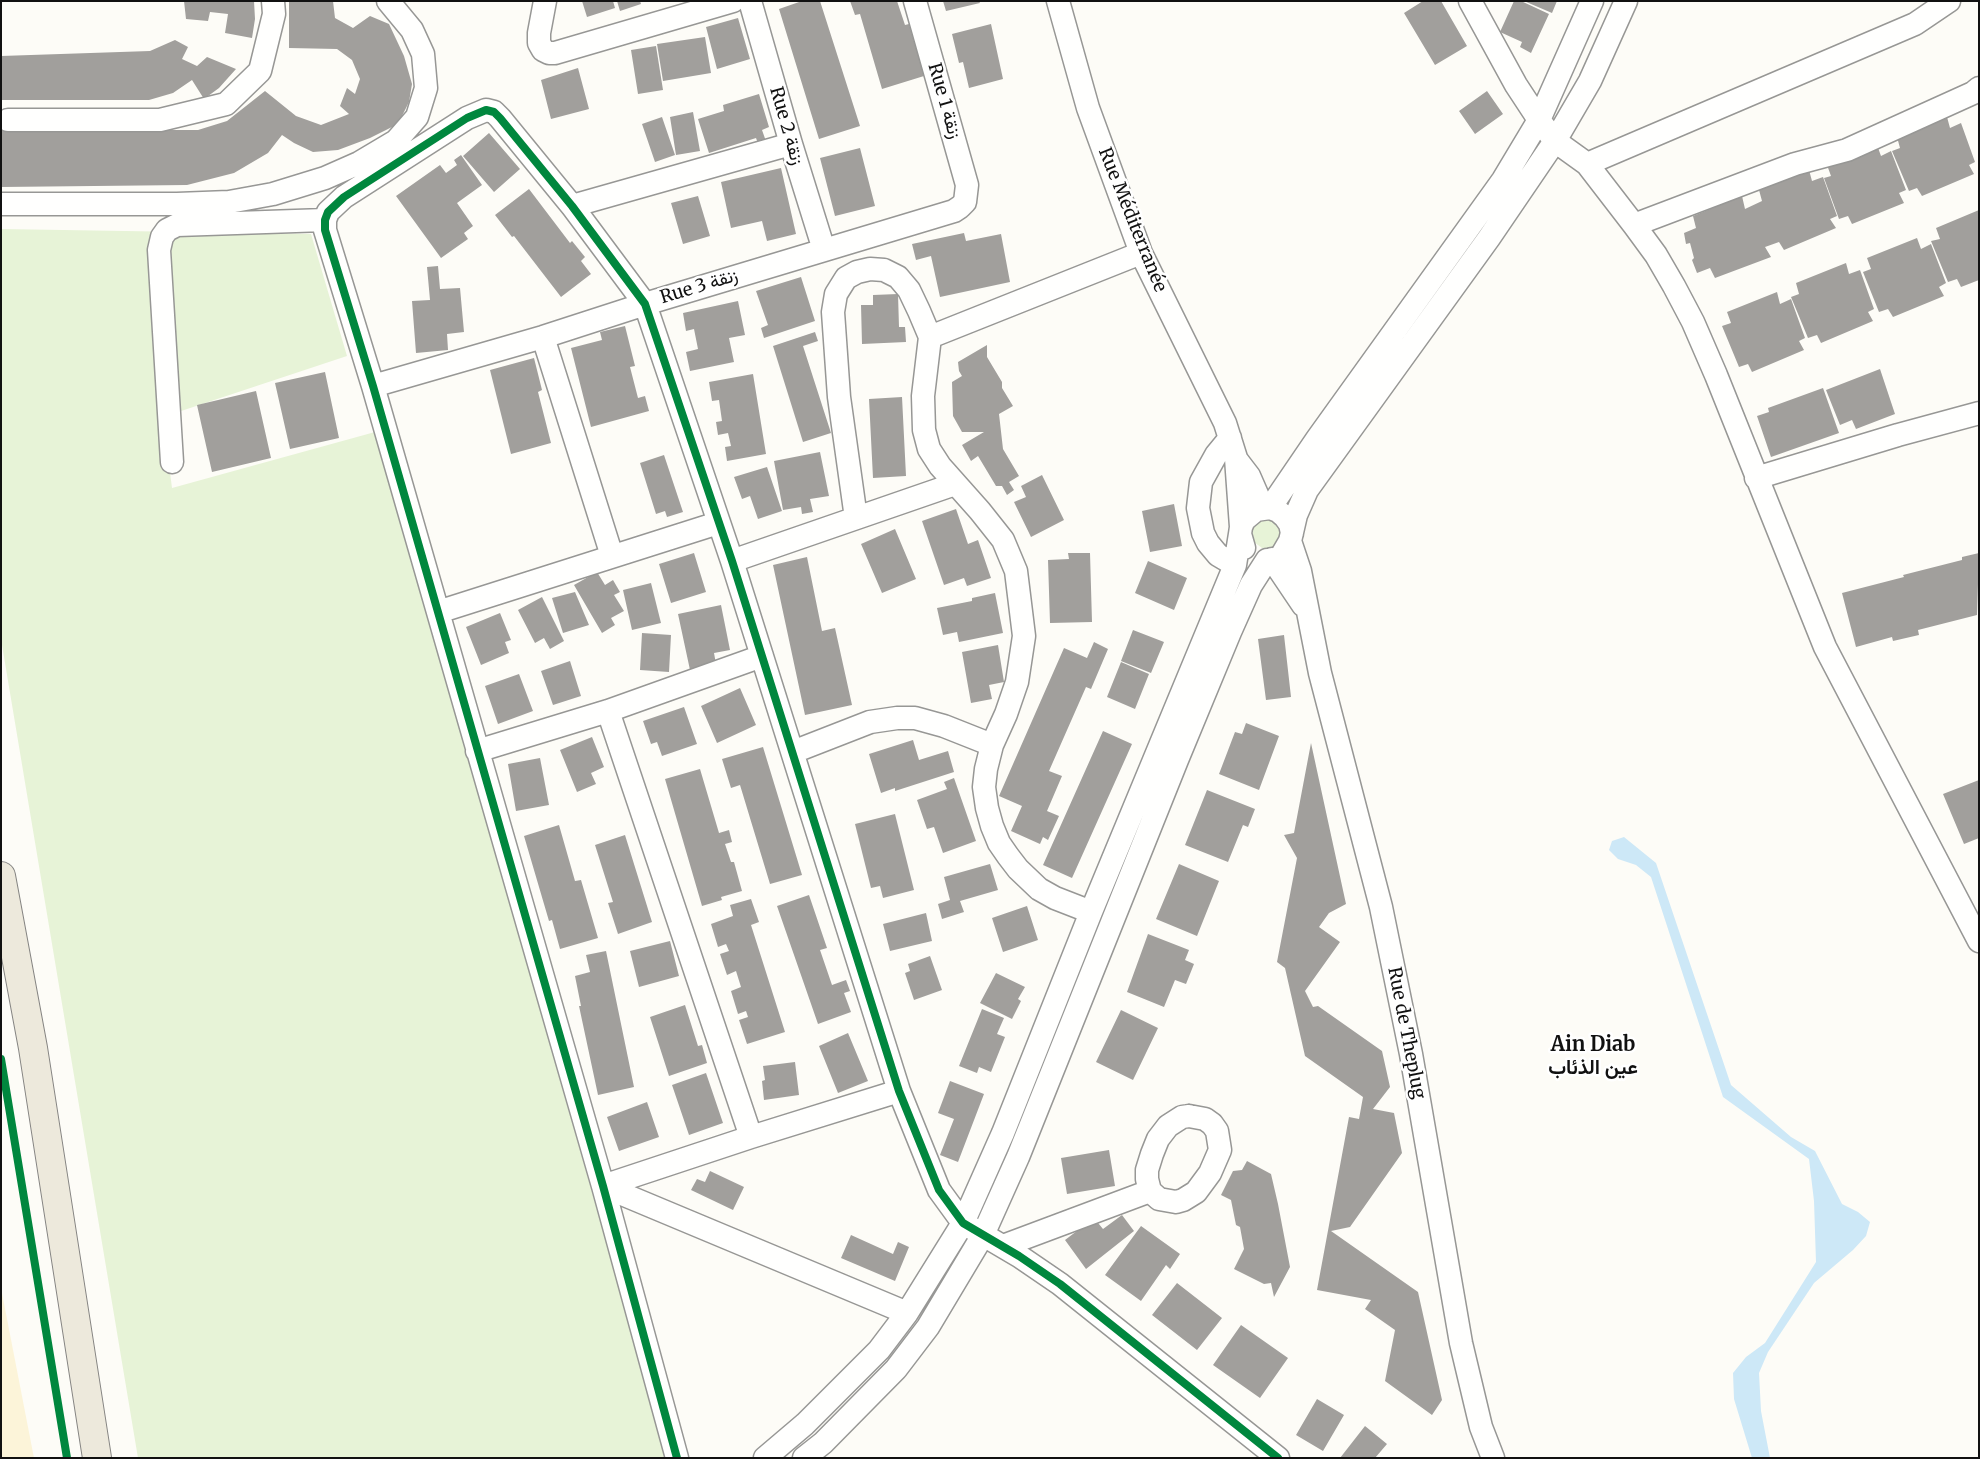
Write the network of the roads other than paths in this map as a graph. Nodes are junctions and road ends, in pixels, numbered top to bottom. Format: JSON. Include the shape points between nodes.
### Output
{"nodes":[{"id":1,"x":273,"y":1,"type":"edge"},
{"id":2,"x":388,"y":1,"type":"edge"},
{"id":3,"x":545,"y":1,"type":"edge"},
{"id":4,"x":733,"y":1,"type":"edge"},
{"id":5,"x":750,"y":1,"type":"edge"},
{"id":6,"x":915,"y":1,"type":"edge"},
{"id":7,"x":1058,"y":1,"type":"edge"},
{"id":8,"x":1592,"y":1,"type":"edge"},
{"id":9,"x":1626,"y":1,"type":"edge"},
{"id":10,"x":1949,"y":1,"type":"edge"},
{"id":11,"x":1472,"y":3,"type":"edge"},
{"id":12,"x":1977,"y":97,"type":"edge"},
{"id":13,"x":8,"y":120,"type":"dead end"},
{"id":14,"x":1539,"y":120,"type":"junction"},
{"id":15,"x":1555,"y":141,"type":"junction"},
{"id":16,"x":791,"y":144,"type":"junction"},
{"id":17,"x":1587,"y":164,"type":"junction"},
{"id":18,"x":965,"y":202,"type":"joint"},
{"id":19,"x":1,"y":204,"type":"edge"},
{"id":20,"x":572,"y":206,"type":"junction"},
{"id":21,"x":325,"y":220,"type":"junction"},
{"id":22,"x":1634,"y":225,"type":"junction"},
{"id":23,"x":824,"y":250,"type":"junction"},
{"id":24,"x":1141,"y":252,"type":"junction"},
{"id":25,"x":645,"y":304,"type":"junction"},
{"id":26,"x":543,"y":337,"type":"junction"},
{"id":27,"x":930,"y":337,"type":"junction"},
{"id":28,"x":373,"y":386,"type":"junction"},
{"id":29,"x":1979,"y":413,"type":"edge"},
{"id":30,"x":1233,"y":448,"type":"junction"},
{"id":31,"x":172,"y":462,"type":"dead end"},
{"id":32,"x":1756,"y":478,"type":"junction"},
{"id":33,"x":955,"y":484,"type":"junction"},
{"id":34,"x":1267,"y":508,"type":"junction"},
{"id":35,"x":856,"y":518,"type":"junction"},
{"id":36,"x":718,"y":523,"type":"junction"},
{"id":37,"x":1241,"y":530,"type":"junction"},
{"id":38,"x":1291,"y":537,"type":"junction"},
{"id":39,"x":612,"y":556,"type":"junction"},
{"id":40,"x":1270,"y":559,"type":"junction"},
{"id":41,"x":732,"y":562,"type":"junction"},
{"id":42,"x":1235,"y":565,"type":"junction"},
{"id":43,"x":1307,"y":610,"type":"junction"},
{"id":44,"x":438,"y":612,"type":"junction"},
{"id":45,"x":762,"y":656,"type":"junction"},
{"id":46,"x":608,"y":711,"type":"junction"},
{"id":47,"x":992,"y":745,"type":"junction"},
{"id":48,"x":478,"y":751,"type":"junction"},
{"id":49,"x":793,"y":752,"type":"junction"},
{"id":50,"x":1,"y":876,"type":"edge"},
{"id":51,"x":1091,"y":912,"type":"junction"},
{"id":52,"x":1979,"y":941,"type":"edge"},
{"id":53,"x":899,"y":1091,"type":"junction"},
{"id":54,"x":750,"y":1137,"type":"junction"},
{"id":55,"x":603,"y":1186,"type":"junction"},
{"id":56,"x":1150,"y":1191,"type":"dead end"},
{"id":57,"x":963,"y":1223,"type":"junction"},
{"id":58,"x":983,"y":1235,"type":"junction"},
{"id":59,"x":1003,"y":1246,"type":"junction"},
{"id":60,"x":907,"y":1313,"type":"junction"},
{"id":61,"x":97,"y":1458,"type":"edge"},
{"id":62,"x":677,"y":1458,"type":"edge"},
{"id":63,"x":765,"y":1458,"type":"edge"},
{"id":64,"x":804,"y":1458,"type":"edge"},
{"id":65,"x":1278,"y":1458,"type":"edge"},
{"id":66,"x":1493,"y":1458,"type":"edge"}],
"edges":[{"from":1,"to":13,"type":"street","via":[[274,14],[260,71],[226,104],[160,120]]},
{"from":2,"to":19,"type":"street","via":[[412,30],[420,46],[426,88],[418,118],[396,141],[359,163],[325,178],[272,194],[229,202]]},
{"from":3,"to":4,"type":"street","via":[[539,38],[543,50],[556,53]]},
{"from":5,"to":16,"type":"street","name":"Rue 2 زنقة"},
{"from":6,"to":18,"type":"street","name":"Rue 1 زنقة","via":[[967,185]]},
{"from":7,"to":24,"type":"street","name":"Rue Méditerranée","via":[[1088,108]]},
{"from":8,"to":14,"type":"street"},
{"from":9,"to":15,"type":"street","via":[[1590,81]]},
{"from":10,"to":17,"type":"street","via":[[1914,24]]},
{"from":11,"to":14,"type":"street","via":[[1516,85]]},
{"from":12,"to":22,"type":"street","via":[[1847,150],[1795,164]]},
{"from":14,"to":15,"type":"street"},
{"from":14,"to":34,"type":"street","via":[[1503,180]]},
{"from":15,"to":17,"type":"street"},
{"from":15,"to":38,"type":"street","via":[[1490,238],[1308,490]]},
{"from":16,"to":20,"type":"street"},
{"from":16,"to":23,"type":"street","name":"Rue 2 زنقة"},
{"from":17,"to":22,"type":"street"},
{"from":18,"to":23,"type":"street","name":"Rue 3 زنقة","via":[[954,211]]},
{"from":20,"to":21,"type":"street","via":[[500,118],[486,110],[467,118],[344,197],[328,212]]},
{"from":20,"to":25,"type":"street"},
{"from":21,"to":28,"type":"street","via":[[328,242]]},
{"from":21,"to":31,"type":"street","via":[[177,225],[162,236],[159,250]]},
{"from":22,"to":32,"type":"street","via":[[1656,255],[1693,322]]},
{"from":23,"to":25,"type":"street","name":"Rue 3 زنقة"},
{"from":24,"to":27,"type":"street"},
{"from":24,"to":30,"type":"street","name":"Rue Méditerranée","via":[[1225,423]]},
{"from":25,"to":26,"type":"street","name":"Rue 3 زنقة"},
{"from":25,"to":36,"type":"street"},
{"from":26,"to":28,"type":"street","name":"Rue 3 زنقة"},
{"from":26,"to":39,"type":"street"},
{"from":27,"to":33,"type":"street","via":[[923,396],[924,430],[929,449]]},
{"from":27,"to":35,"type":"street","via":[[909,290],[898,277],[884,270],[857,272],[846,278],[836,294],[834,320],[839,387]]},
{"from":28,"to":44,"type":"street"},
{"from":29,"to":32,"type":"street"},
{"from":30,"to":34,"type":"street","name":"Rue Méditerranée"},
{"from":30,"to":37,"type":"street","name":"Rue Méditerranée"},
{"from":30,"to":42,"type":"street","via":[[1216,455],[1201,482],[1198,508],[1208,543]]},
{"from":32,"to":52,"type":"street","via":[[1825,647]]},
{"from":33,"to":35,"type":"street"},
{"from":33,"to":47,"type":"street","via":[[1003,540],[1016,571],[1022,607],[1024,636],[1020,668],[1006,714]]},
{"from":34,"to":37,"type":"street","via":[[1249,514]]},
{"from":34,"to":38,"type":"street","via":[[1285,517],[1290,524]]},
{"from":35,"to":41,"type":"street"},
{"from":36,"to":39,"type":"street"},
{"from":36,"to":41,"type":"street"},
{"from":37,"to":40,"type":"street","via":[[1241,542],[1250,554],[1255,558]]},
{"from":37,"to":42,"type":"street"},
{"from":38,"to":40,"type":"street","via":[[1286,549]]},
{"from":38,"to":43,"type":"street"},
{"from":39,"to":44,"type":"street"},
{"from":40,"to":43,"type":"street"},
{"from":40,"to":58,"type":"street","via":[[1251,585],[1230,632],[1018,1157]]},
{"from":41,"to":45,"type":"street"},
{"from":42,"to":51,"type":"street"},
{"from":43,"to":66,"type":"street","name":"Rue de Theplug","via":[[1320,673],[1381,906],[1411,1054],[1461,1343]]},
{"from":44,"to":48,"type":"street"},
{"from":45,"to":46,"type":"street"},
{"from":45,"to":49,"type":"street"},
{"from":46,"to":48,"type":"street"},
{"from":46,"to":54,"type":"street"},
{"from":47,"to":49,"type":"street","via":[[944,726],[915,718],[897,718],[870,722]]},
{"from":47,"to":51,"type":"street","via":[[984,787],[987,808],[999,842],[1018,869],[1039,889]]},
{"from":48,"to":55,"type":"street"},
{"from":49,"to":53,"type":"street"},
{"from":50,"to":61,"type":"main road","via":[[34,1048]]},
{"from":51,"to":57,"type":"street","via":[[1003,1133]]},
{"from":53,"to":54,"type":"street"},
{"from":53,"to":57,"type":"street","via":[[939,1190]]},
{"from":54,"to":55,"type":"street"},
{"from":55,"to":60,"type":"street"},
{"from":55,"to":62,"type":"street"},
{"from":56,"to":59,"type":"street"},
{"from":57,"to":58,"type":"street"},
{"from":57,"to":60,"type":"street"},
{"from":58,"to":59,"type":"street"},
{"from":58,"to":64,"type":"street","via":[[928,1327],[896,1369]]},
{"from":59,"to":65,"type":"street","via":[[1060,1284]]},
{"from":60,"to":63,"type":"street","via":[[879,1350],[805,1424]]}]}
